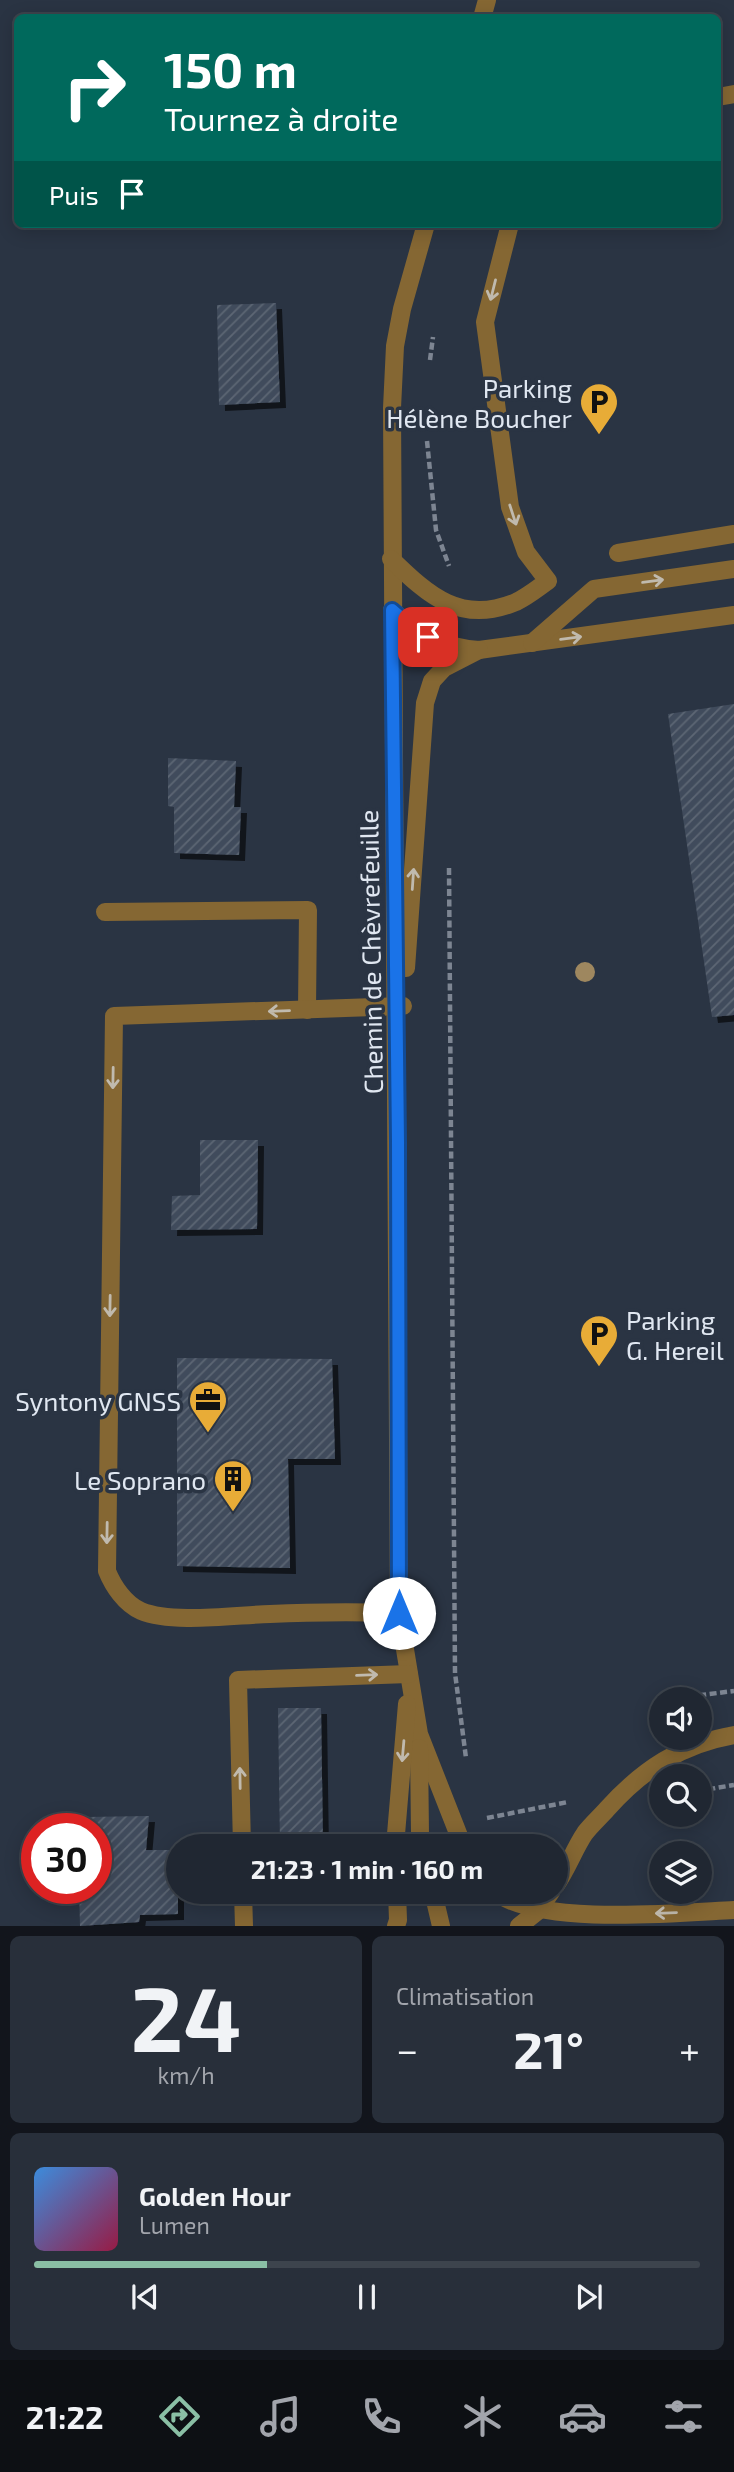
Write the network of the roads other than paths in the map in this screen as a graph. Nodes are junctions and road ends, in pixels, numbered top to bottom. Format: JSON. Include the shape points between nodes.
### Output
{"nodes":[{"id":1,"x":425,"y":228,"type":"edge"},
{"id":2,"x":509,"y":228,"type":"edge"},
{"id":3,"x":734,"y":534,"type":"edge"},
{"id":4,"x":618,"y":553,"type":"dead end"},
{"id":5,"x":391,"y":559,"type":"junction"},
{"id":6,"x":734,"y":569,"type":"edge"},
{"id":7,"x":392,"y":610,"type":"junction"},
{"id":8,"x":734,"y":615,"type":"edge"},
{"id":9,"x":532,"y":643,"type":"junction"},
{"id":10,"x":479,"y":650,"type":"junction"},
{"id":11,"x":105,"y":912,"type":"dead end"},
{"id":12,"x":400,"y":1007,"type":"junction"},
{"id":13,"x":307,"y":1010,"type":"junction"},
{"id":14,"x":399,"y":1613,"type":"junction"},
{"id":15,"x":409,"y":1679,"type":"junction"},
{"id":16,"x":419,"y":1734,"type":"junction"},
{"id":17,"x":734,"y":1735,"type":"edge"},
{"id":18,"x":242,"y":1834,"type":"edge"},
{"id":19,"x":396,"y":1834,"type":"edge"},
{"id":20,"x":420,"y":1834,"type":"edge"},
{"id":21,"x":458,"y":1834,"type":"edge"},
{"id":22,"x":568,"y":1867,"type":"edge"},
{"id":23,"x":243,"y":1904,"type":"edge"},
{"id":24,"x":397,"y":1904,"type":"edge"},
{"id":25,"x":435,"y":1904,"type":"edge"},
{"id":26,"x":519,"y":1904,"type":"edge"},
{"id":27,"x":543,"y":1904,"type":"edge"},
{"id":28,"x":734,"y":1910,"type":"edge"},
{"id":29,"x":538,"y":1911,"type":"junction"},
{"id":30,"x":244,"y":1926,"type":"edge"},
{"id":31,"x":396,"y":1926,"type":"edge"},
{"id":32,"x":440,"y":1926,"type":"edge"},
{"id":33,"x":519,"y":1926,"type":"edge"}],
"edges":[{"from":1,"to":5,"type":"street","name":"Chemin de Chèvrefeuille","via":[[395,346]]},
{"from":2,"to":5,"type":"street","one_way":true,"via":[[485,322],[510,508],[526,552],[548,581],[516,601],[480,612],[458,609],[424,589]]},
{"from":3,"to":4,"type":"street"},
{"from":5,"to":7,"type":"street","name":"Chemin de Chèvrefeuille"},
{"from":9,"to":6,"type":"street","one_way":true,"via":[[594,589]]},
{"from":7,"to":10,"type":"street","via":[[441,644]]},
{"from":7,"to":12,"type":"street","name":"Chemin de Chèvrefeuille"},
{"from":9,"to":8,"type":"street","one_way":true},
{"from":9,"to":10,"type":"street"},
{"from":12,"to":10,"type":"street","one_way":true,"via":[[425,703],[432,681],[444,668]]},
{"from":11,"to":13,"type":"street","via":[[308,911]]},
{"from":12,"to":13,"type":"street"},
{"from":12,"to":14,"type":"street","name":"Chemin de Chèvrefeuille"},
{"from":13,"to":14,"type":"street","one_way":true,"via":[[114,1016],[107,1571],[122,1596],[140,1610],[166,1618],[327,1611]]},
{"from":14,"to":15,"type":"street","name":"Chemin de Chèvrefeuille"},
{"from":15,"to":16,"type":"street","name":"Chemin de Chèvrefeuille"},
{"from":18,"to":15,"type":"street","one_way":true,"via":[[238,1680]]},
{"from":15,"to":19,"type":"street","name":"Chemin de Chèvrefeuille","one_way":true},
{"from":16,"to":20,"type":"street","name":"Chemin de Chèvrefeuille"},
{"from":16,"to":21,"type":"street","name":"Chemin de Chèvrefeuille"},
{"from":17,"to":22,"type":"street","via":[[657,1763],[585,1833]]},
{"from":23,"to":30,"type":"street"},
{"from":24,"to":31,"type":"street"},
{"from":25,"to":32,"type":"street"},
{"from":26,"to":29,"type":"street"},
{"from":27,"to":29,"type":"street"},
{"from":28,"to":29,"type":"street","one_way":true,"via":[[591,1916]]},
{"from":29,"to":33,"type":"street"}]}
